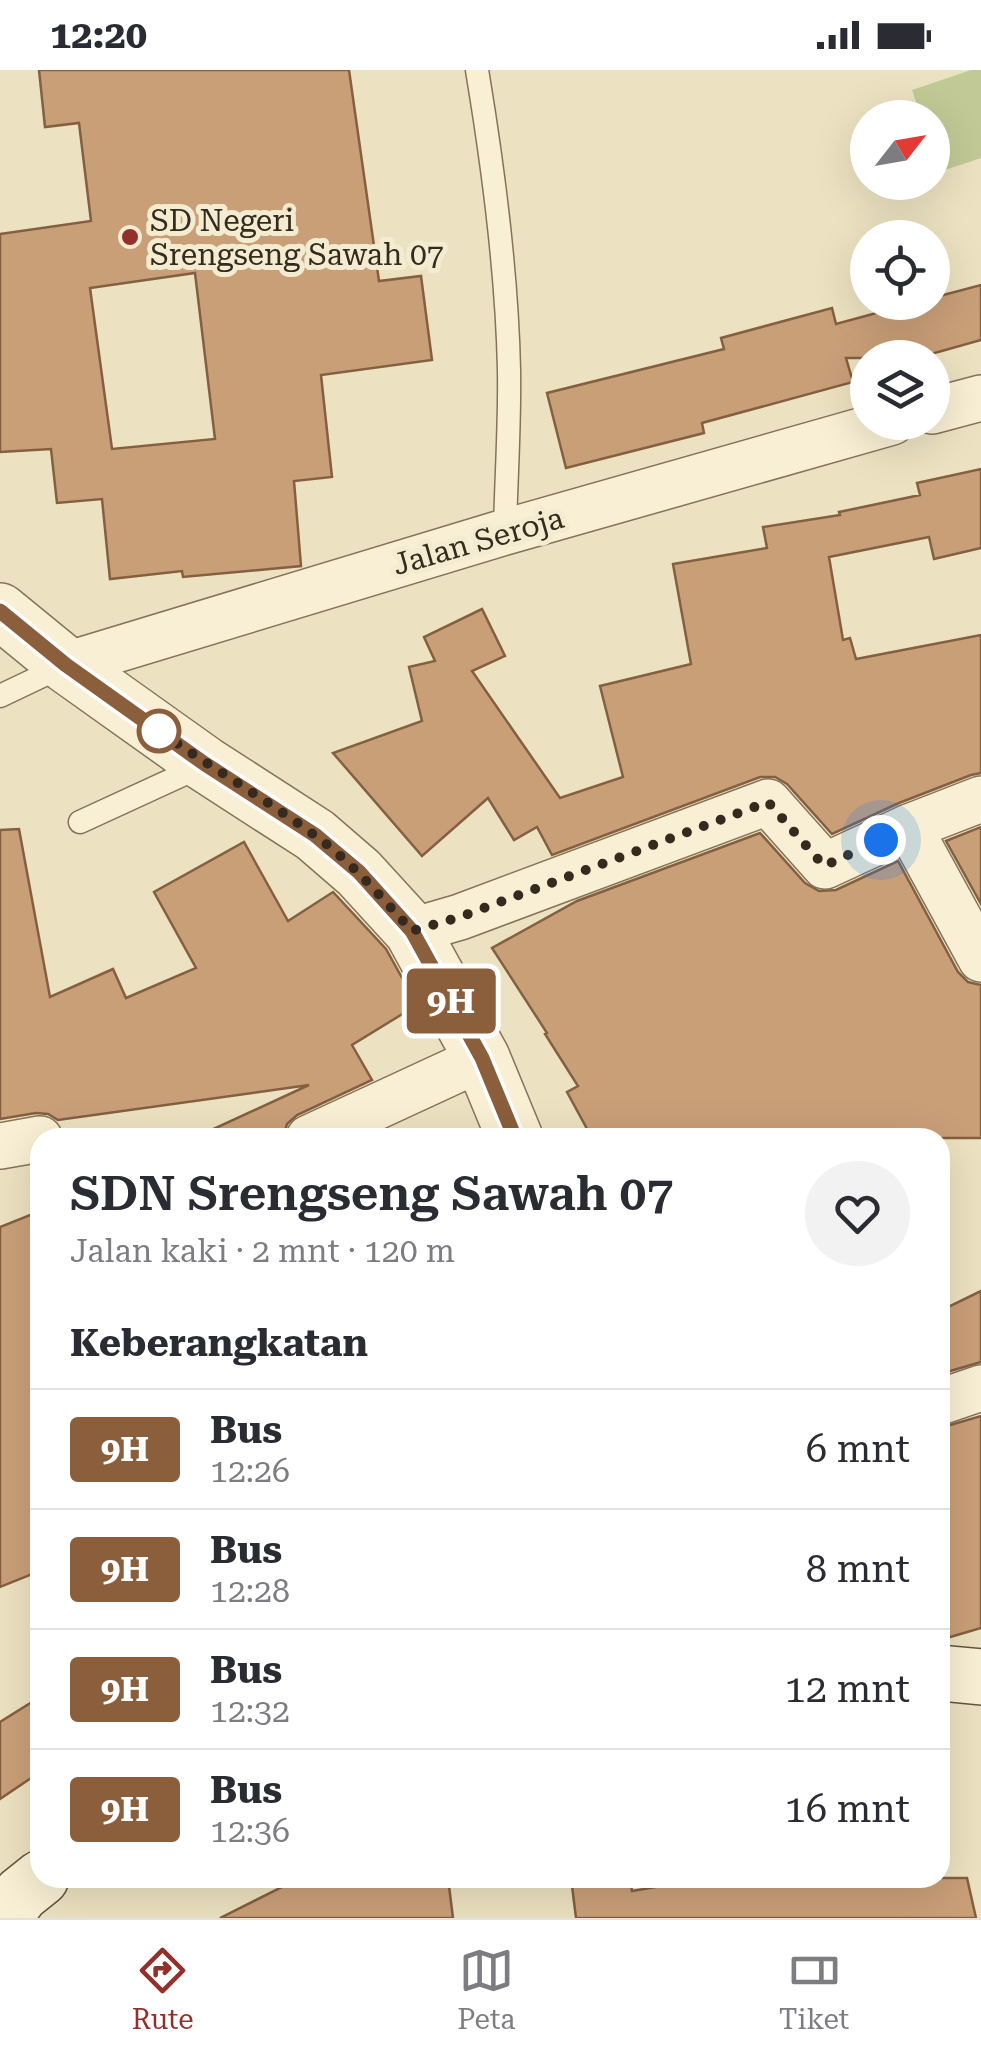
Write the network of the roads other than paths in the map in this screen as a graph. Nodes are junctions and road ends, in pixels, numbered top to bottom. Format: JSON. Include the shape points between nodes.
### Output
{"nodes":[{"id":1,"x":477,"y":70,"type":"edge"},
{"id":2,"x":981,"y":398,"type":"edge"},
{"id":3,"x":950,"y":406,"type":"edge"},
{"id":4,"x":850,"y":434,"type":"edge"},
{"id":5,"x":505,"y":532,"type":"junction"},
{"id":6,"x":0,"y":611,"type":"edge"},
{"id":7,"x":66,"y":665,"type":"junction"},
{"id":8,"x":0,"y":696,"type":"edge"},
{"id":9,"x":205,"y":764,"type":"junction"},
{"id":10,"x":981,"y":799,"type":"edge"},
{"id":11,"x":80,"y":822,"type":"dead end"},
{"id":12,"x":909,"y":827,"type":"junction"},
{"id":13,"x":412,"y":931,"type":"junction"},
{"id":14,"x":981,"y":959,"type":"edge"},
{"id":15,"x":482,"y":1058,"type":"junction"},
{"id":16,"x":331,"y":1128,"type":"edge"},
{"id":17,"x":511,"y":1128,"type":"edge"},
{"id":18,"x":30,"y":1141,"type":"edge"},
{"id":19,"x":0,"y":1146,"type":"edge"},
{"id":20,"x":981,"y":1388,"type":"edge"},
{"id":21,"x":950,"y":1399,"type":"edge"},
{"id":22,"x":950,"y":1674,"type":"edge"},
{"id":23,"x":981,"y":1677,"type":"edge"}],
"edges":[{"from":1,"to":5,"type":"lane","via":[[509,370]]},
{"from":2,"to":3,"type":"street"},
{"from":4,"to":5,"type":"street","name":"Jalan Seroja"},
{"from":5,"to":7,"type":"street","name":"Jalan Seroja"},
{"from":6,"to":7,"type":"street"},
{"from":7,"to":8,"type":"lane"},
{"from":7,"to":9,"type":"street"},
{"from":9,"to":11,"type":"lane"},
{"from":9,"to":13,"type":"street","via":[[315,835]]},
{"from":10,"to":12,"type":"street"},
{"from":12,"to":13,"type":"street","via":[[824,866],[768,802]]},
{"from":12,"to":14,"type":"street"},
{"from":13,"to":15,"type":"street"},
{"from":15,"to":16,"type":"street"},
{"from":15,"to":17,"type":"street"},
{"from":18,"to":19,"type":"street"},
{"from":20,"to":21,"type":"street"},
{"from":22,"to":23,"type":"street"}]}
